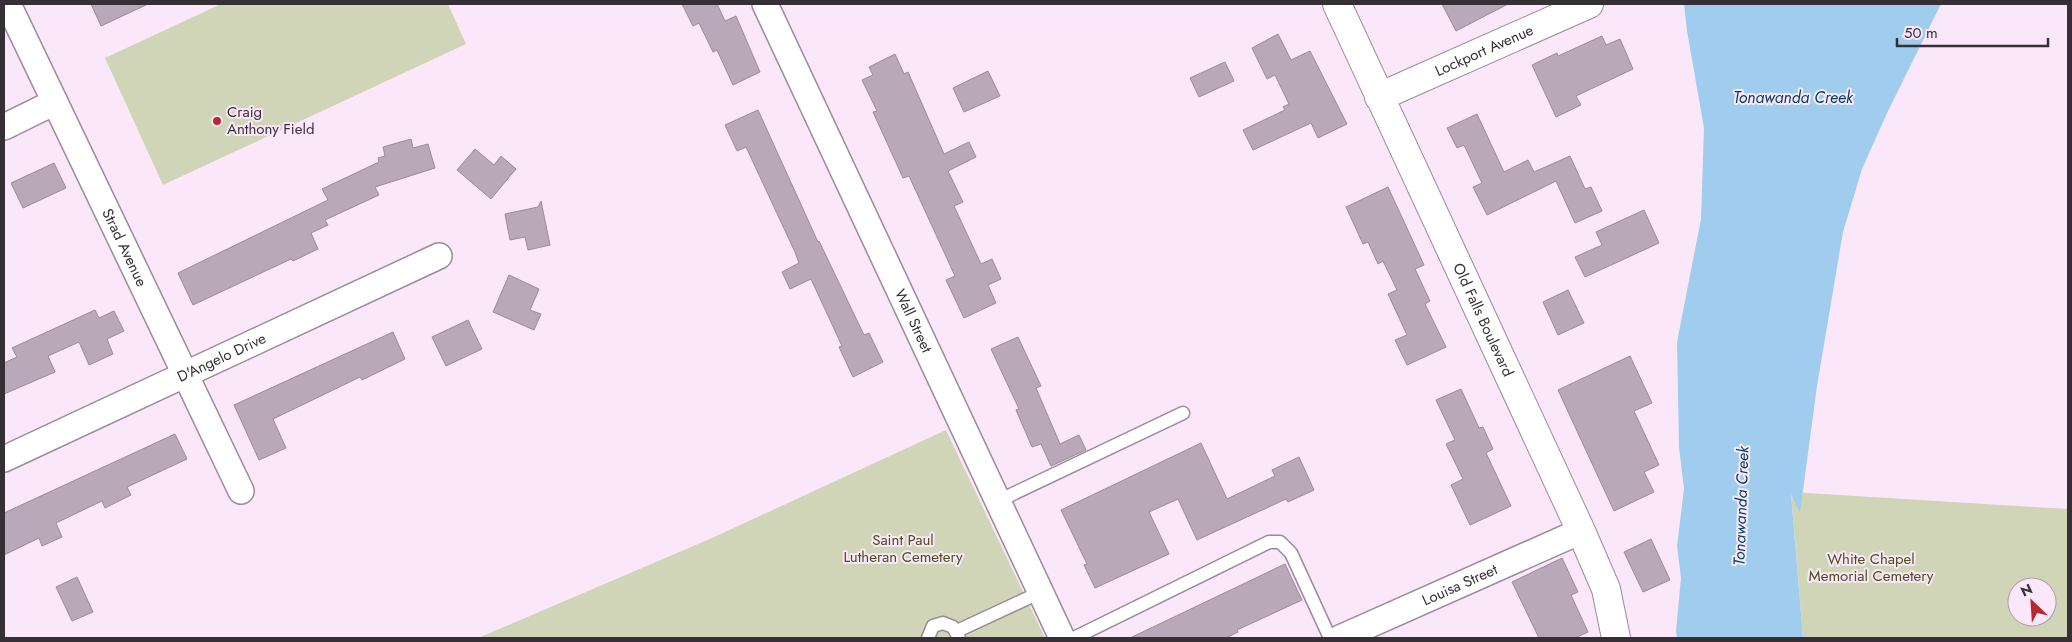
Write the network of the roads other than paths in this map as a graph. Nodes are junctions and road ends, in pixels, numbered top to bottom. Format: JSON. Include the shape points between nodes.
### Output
{"nodes":[{"id":1,"x":8,"y":4,"type":"edge"},
{"id":2,"x":765,"y":4,"type":"edge"},
{"id":3,"x":1337,"y":4,"type":"edge"},
{"id":4,"x":1589,"y":4,"type":"edge"},
{"id":5,"x":1379,"y":97,"type":"junction"},
{"id":6,"x":55,"y":102,"type":"junction"},
{"id":7,"x":4,"y":127,"type":"edge"},
{"id":8,"x":439,"y":256,"type":"dead end"},
{"id":9,"x":185,"y":376,"type":"junction"},
{"id":10,"x":1183,"y":413,"type":"dead end"},
{"id":11,"x":4,"y":459,"type":"edge"},
{"id":12,"x":241,"y":491,"type":"dead end"},
{"id":13,"x":998,"y":501,"type":"junction"},
{"id":14,"x":1581,"y":531,"type":"junction"},
{"id":15,"x":1041,"y":592,"type":"junction"},
{"id":16,"x":958,"y":634,"type":"edge"},
{"id":17,"x":928,"y":638,"type":"edge"},
{"id":18,"x":1062,"y":638,"type":"edge"},
{"id":19,"x":1074,"y":638,"type":"edge"},
{"id":20,"x":1330,"y":638,"type":"edge"},
{"id":21,"x":1340,"y":638,"type":"edge"},
{"id":22,"x":1616,"y":638,"type":"edge"}],
"edges":[{"from":1,"to":6,"type":"street","name":"Strad Avenue"},
{"from":2,"to":13,"type":"street","name":"Wall Street"},
{"from":3,"to":5,"type":"street","name":"Old Falls Boulevard"},
{"from":4,"to":5,"type":"street","name":"Lockport Avenue"},
{"from":5,"to":14,"type":"street","name":"Old Falls Boulevard"},
{"from":6,"to":7,"type":"street"},
{"from":6,"to":9,"type":"street","name":"Strad Avenue"},
{"from":8,"to":9,"type":"street","name":"D'Angelo Drive"},
{"from":9,"to":11,"type":"street","name":"D'Angelo Drive"},
{"from":9,"to":12,"type":"street","name":"Strad Avenue"},
{"from":10,"to":13,"type":"lane"},
{"from":13,"to":15,"type":"street","name":"Wall Street"},
{"from":14,"to":21,"type":"street","name":"Louisa Street"},
{"from":14,"to":22,"type":"street","name":"Old Falls Boulevard","via":[[1606,589]]},
{"from":15,"to":16,"type":"lane"},
{"from":15,"to":18,"type":"street","name":"Wall Street"},
{"from":16,"to":17,"type":"lane","via":[[949,624],[938,624],[930,630]]},
{"from":19,"to":20,"type":"lane","via":[[1269,542],[1280,542],[1291,553]]}]}
